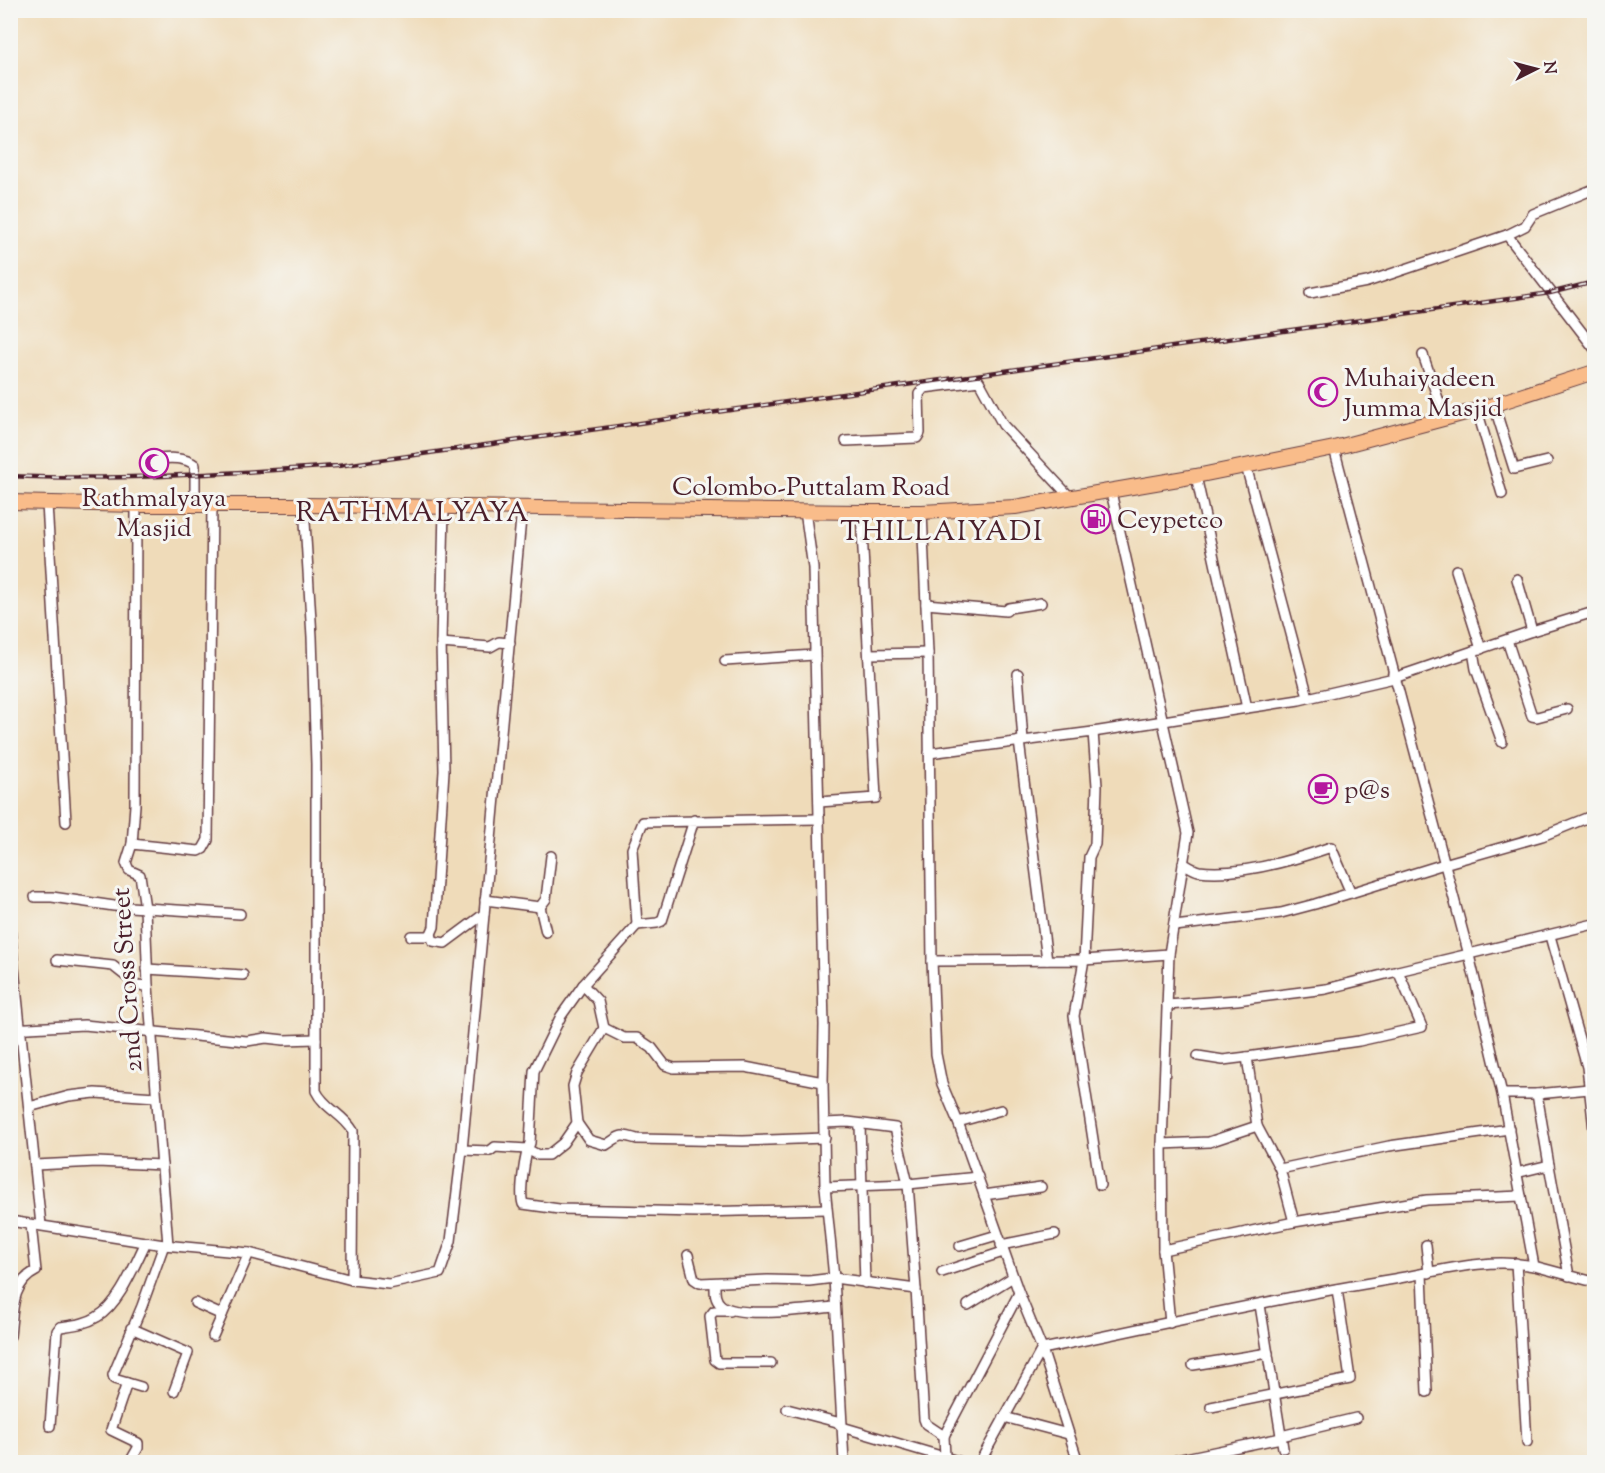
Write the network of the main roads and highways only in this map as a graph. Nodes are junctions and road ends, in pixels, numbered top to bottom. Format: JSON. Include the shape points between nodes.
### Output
{"nodes":[{"id":1,"x":1594,"y":372,"type":"edge"},
{"id":2,"x":10,"y":502,"type":"edge"}],
"edges":[{"from":1,"to":2,"type":"highway","name":"Colombo-Puttalam Road","via":[[1477,410],[1334,448],[1015,507],[861,512]]}]}
